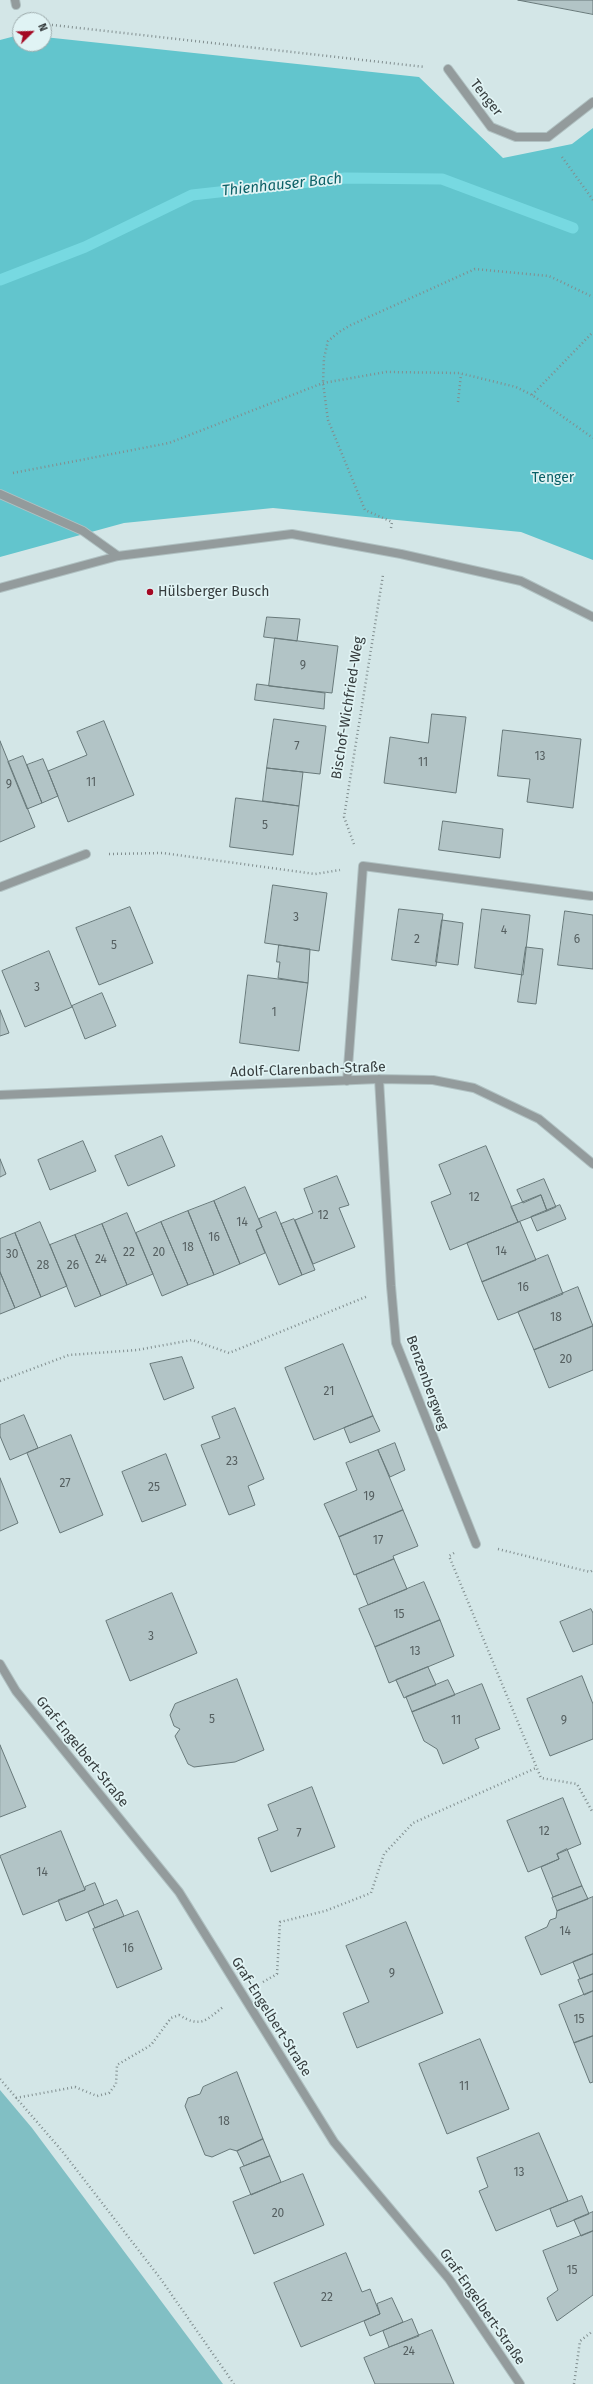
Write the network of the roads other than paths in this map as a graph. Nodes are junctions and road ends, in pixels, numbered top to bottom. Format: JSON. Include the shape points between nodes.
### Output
{"nodes":[{"id":1,"x":448,"y":69,"type":"road end"},
{"id":2,"x":593,"y":102,"type":"edge"},
{"id":3,"x":0,"y":494,"type":"edge"},
{"id":4,"x":118,"y":556,"type":"junction"},
{"id":5,"x":0,"y":588,"type":"edge"},
{"id":6,"x":593,"y":617,"type":"edge"},
{"id":7,"x":86,"y":854,"type":"road end"},
{"id":8,"x":0,"y":887,"type":"edge"},
{"id":9,"x":590,"y":896,"type":"dead end"},
{"id":10,"x":379,"y":1079,"type":"junction"},
{"id":11,"x":347,"y":1081,"type":"junction"},
{"id":12,"x":0,"y":1095,"type":"edge"},
{"id":13,"x":593,"y":1164,"type":"edge"},
{"id":14,"x":476,"y":1544,"type":"road end"},
{"id":15,"x":0,"y":1664,"type":"edge"},
{"id":16,"x":520,"y":2384,"type":"edge"}],
"edges":[{"from":1,"to":2,"type":"street","name":"Tenger","via":[[491,127],[516,137],[548,137]]},
{"from":3,"to":4,"type":"street","via":[[83,531]]},
{"from":4,"to":5,"type":"street"},
{"from":4,"to":6,"type":"street","via":[[292,534],[387,551],[521,581]]},
{"from":7,"to":8,"type":"street"},
{"from":9,"to":11,"type":"street","via":[[363,866]]},
{"from":10,"to":11,"type":"street","name":"Adolf-Clarenbach-Straße"},
{"from":10,"to":13,"type":"street","name":"Adolf-Clarenbach-Straße","via":[[433,1080],[474,1088],[539,1119]]},
{"from":10,"to":14,"type":"street","name":"Benzenbergweg","via":[[396,1343]]},
{"from":11,"to":12,"type":"street","name":"Adolf-Clarenbach-Straße"},
{"from":15,"to":16,"type":"street","name":"Graf-Engelbert-Straße","via":[[16,1692],[179,1892],[334,2142],[450,2279]]}]}
